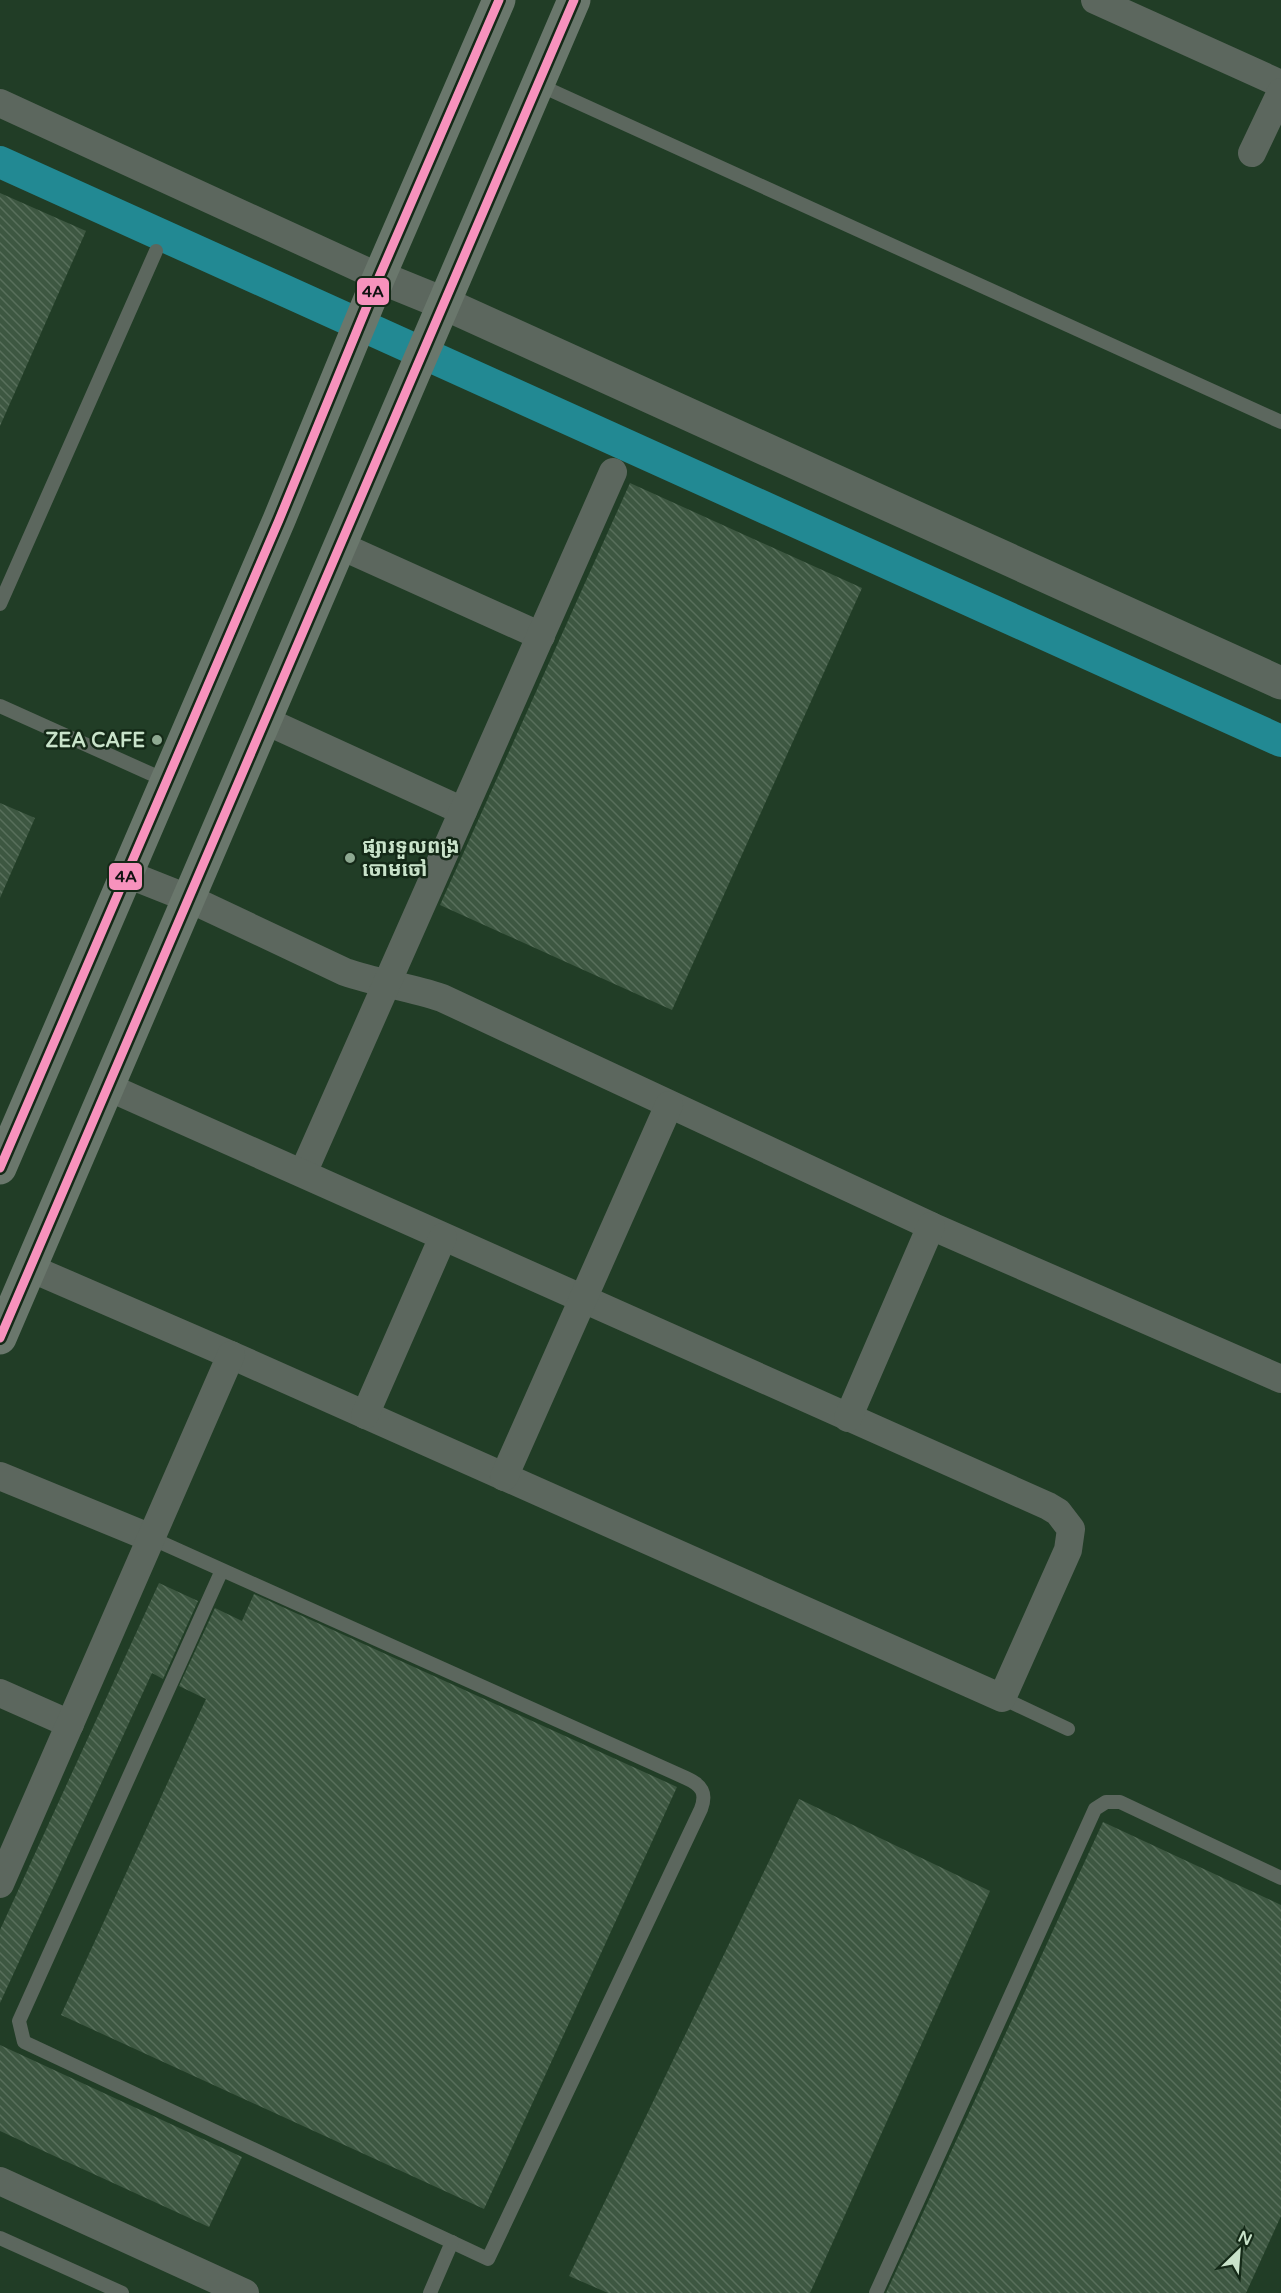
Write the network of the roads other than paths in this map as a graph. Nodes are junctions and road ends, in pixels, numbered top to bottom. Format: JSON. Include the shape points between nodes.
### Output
{"nodes":[{"id":1,"x":500,"y":0,"type":"edge"},
{"id":2,"x":574,"y":0,"type":"edge"},
{"id":3,"x":1095,"y":0,"type":"edge"},
{"id":4,"x":537,"y":84,"type":"junction"},
{"id":5,"x":1281,"y":84,"type":"edge"},
{"id":6,"x":1281,"y":92,"type":"edge"},
{"id":7,"x":0,"y":103,"type":"edge"},
{"id":8,"x":1252,"y":153,"type":"dead end"},
{"id":9,"x":156,"y":251,"type":"dead end"},
{"id":10,"x":379,"y":277,"type":"junction"},
{"id":11,"x":443,"y":303,"type":"junction"},
{"id":12,"x":1281,"y":422,"type":"edge"},
{"id":13,"x":614,"y":472,"type":"dead end"},
{"id":14,"x":341,"y":546,"type":"junction"},
{"id":15,"x":0,"y":604,"type":"edge"},
{"id":16,"x":541,"y":636,"type":"junction"},
{"id":17,"x":1281,"y":683,"type":"edge"},
{"id":18,"x":0,"y":706,"type":"edge"},
{"id":19,"x":266,"y":721,"type":"junction"},
{"id":20,"x":167,"y":781,"type":"junction"},
{"id":21,"x":463,"y":811,"type":"junction"},
{"id":22,"x":127,"y":874,"type":"junction"},
{"id":23,"x":190,"y":899,"type":"junction"},
{"id":24,"x":387,"y":984,"type":"junction"},
{"id":25,"x":108,"y":1088,"type":"junction"},
{"id":26,"x":669,"y":1105,"type":"junction"},
{"id":27,"x":0,"y":1168,"type":"edge"},
{"id":28,"x":303,"y":1173,"type":"junction"},
{"id":29,"x":931,"y":1226,"type":"junction"},
{"id":30,"x":443,"y":1237,"type":"junction"},
{"id":31,"x":30,"y":1268,"type":"junction"},
{"id":32,"x":583,"y":1300,"type":"junction"},
{"id":33,"x":0,"y":1338,"type":"edge"},
{"id":34,"x":231,"y":1355,"type":"junction"},
{"id":35,"x":1281,"y":1379,"type":"edge"},
{"id":36,"x":365,"y":1415,"type":"junction"},
{"id":37,"x":848,"y":1418,"type":"junction"},
{"id":38,"x":0,"y":1476,"type":"edge"},
{"id":39,"x":504,"y":1477,"type":"junction"},
{"id":40,"x":151,"y":1538,"type":"junction"},
{"id":41,"x":222,"y":1570,"type":"junction"},
{"id":42,"x":0,"y":1693,"type":"edge"},
{"id":43,"x":1002,"y":1698,"type":"junction"},
{"id":44,"x":70,"y":1724,"type":"junction"},
{"id":45,"x":1068,"y":1729,"type":"dead end"},
{"id":46,"x":1281,"y":1878,"type":"edge"},
{"id":47,"x":0,"y":1884,"type":"edge"},
{"id":48,"x":0,"y":2181,"type":"edge"},
{"id":49,"x":0,"y":2238,"type":"edge"},
{"id":50,"x":452,"y":2242,"type":"junction"},
{"id":51,"x":122,"y":2293,"type":"edge"},
{"id":52,"x":245,"y":2293,"type":"edge"},
{"id":53,"x":430,"y":2293,"type":"edge"},
{"id":54,"x":876,"y":2293,"type":"edge"}],
"edges":[{"from":1,"to":10,"type":"main road"},
{"from":2,"to":4,"type":"main road"},
{"from":3,"to":5,"type":"street"},
{"from":4,"to":11,"type":"main road"},
{"from":4,"to":12,"type":"lane"},
{"from":6,"to":8,"type":"street"},
{"from":7,"to":10,"type":"street"},
{"from":9,"to":15,"type":"lane"},
{"from":10,"to":11,"type":"street"},
{"from":10,"to":20,"type":"main road"},
{"from":11,"to":14,"type":"main road"},
{"from":11,"to":17,"type":"street"},
{"from":13,"to":16,"type":"street"},
{"from":14,"to":16,"type":"street"},
{"from":14,"to":19,"type":"main road"},
{"from":16,"to":21,"type":"street"},
{"from":18,"to":20,"type":"lane"},
{"from":19,"to":21,"type":"street"},
{"from":19,"to":23,"type":"main road"},
{"from":20,"to":22,"type":"main road"},
{"from":21,"to":24,"type":"street"},
{"from":22,"to":23,"type":"street"},
{"from":22,"to":27,"type":"main road"},
{"from":23,"to":24,"type":"street","via":[[345,972]]},
{"from":23,"to":25,"type":"main road"},
{"from":24,"to":26,"type":"street","via":[[442,998]]},
{"from":24,"to":28,"type":"street"},
{"from":25,"to":28,"type":"street"},
{"from":25,"to":31,"type":"main road"},
{"from":26,"to":29,"type":"street"},
{"from":26,"to":32,"type":"street"},
{"from":28,"to":30,"type":"street"},
{"from":29,"to":35,"type":"street"},
{"from":29,"to":37,"type":"street"},
{"from":30,"to":32,"type":"street"},
{"from":30,"to":36,"type":"street"},
{"from":31,"to":33,"type":"main road"},
{"from":31,"to":34,"type":"street"},
{"from":32,"to":37,"type":"street"},
{"from":32,"to":39,"type":"street"},
{"from":34,"to":36,"type":"street"},
{"from":34,"to":40,"type":"street"},
{"from":36,"to":39,"type":"street"},
{"from":37,"to":43,"type":"street","via":[[1048,1506],[1071,1529],[1068,1550]]},
{"from":38,"to":40,"type":"street"},
{"from":39,"to":43,"type":"street"},
{"from":40,"to":41,"type":"lane"},
{"from":40,"to":44,"type":"street"},
{"from":41,"to":50,"type":"lane","via":[[19,2021],[24,2042]]},
{"from":41,"to":50,"type":"lane","via":[[686,1778],[703,1790],[705,1797],[700,1809],[488,2259]]},
{"from":42,"to":44,"type":"street"},
{"from":43,"to":45,"type":"lane"},
{"from":44,"to":47,"type":"street"},
{"from":46,"to":54,"type":"lane","via":[[1120,1802],[1106,1802],[1095,1809]]},
{"from":48,"to":52,"type":"street"},
{"from":49,"to":51,"type":"lane"},
{"from":50,"to":53,"type":"lane"}]}
